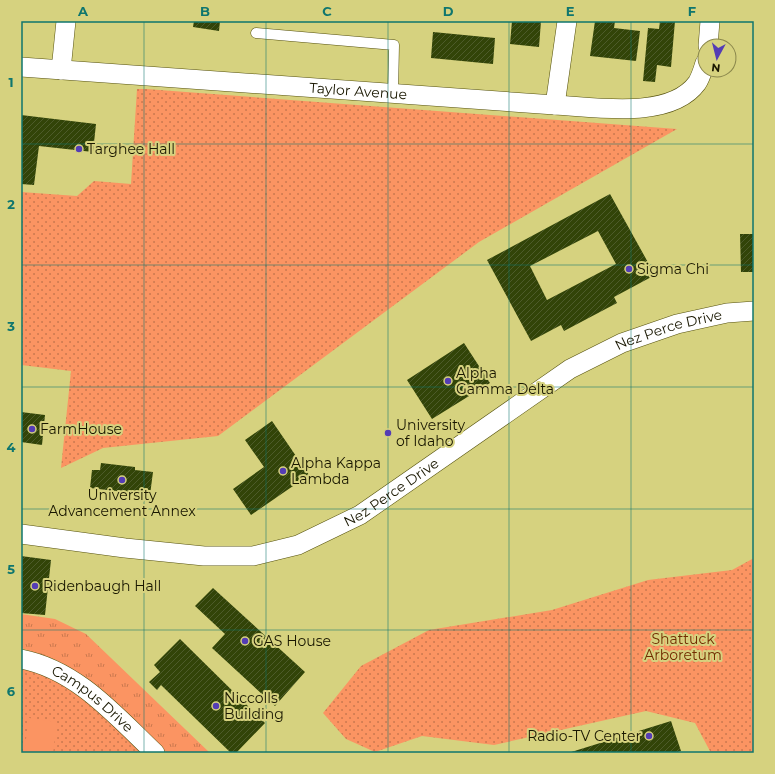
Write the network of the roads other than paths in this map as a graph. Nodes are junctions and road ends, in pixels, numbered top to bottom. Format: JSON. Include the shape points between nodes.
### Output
{"nodes":[{"id":1,"x":66,"y":21,"type":"edge"},
{"id":2,"x":567,"y":21,"type":"edge"},
{"id":3,"x":710,"y":21,"type":"edge"},
{"id":4,"x":256,"y":33,"type":"dead end"},
{"id":5,"x":709,"y":38,"type":"edge"},
{"id":6,"x":21,"y":68,"type":"edge"},
{"id":7,"x":61,"y":70,"type":"junction"},
{"id":8,"x":699,"y":78,"type":"edge"},
{"id":9,"x":393,"y":94,"type":"junction"},
{"id":10,"x":555,"y":105,"type":"junction"},
{"id":11,"x":754,"y":311,"type":"edge"},
{"id":12,"x":21,"y":534,"type":"edge"},
{"id":13,"x":21,"y":659,"type":"edge"},
{"id":14,"x":155,"y":753,"type":"edge"}],
"edges":[{"from":1,"to":7,"type":"street"},
{"from":2,"to":10,"type":"street"},
{"from":3,"to":5,"type":"street"},
{"from":4,"to":9,"type":"lane","via":[[394,45]]},
{"from":6,"to":7,"type":"street","name":"Taylor Avenue"},
{"from":7,"to":9,"type":"street","name":"Taylor Avenue"},
{"from":8,"to":10,"type":"street","name":"Taylor Avenue","via":[[681,97],[662,105],[638,108]]},
{"from":9,"to":10,"type":"street","name":"Taylor Avenue"},
{"from":11,"to":12,"type":"street","name":"Nez Perce Drive","via":[[726,313],[677,324],[622,343],[570,369],[360,515],[298,545],[253,556],[204,556]]},
{"from":13,"to":14,"type":"street","name":"Campus Drive","via":[[48,667],[88,690]]}]}
